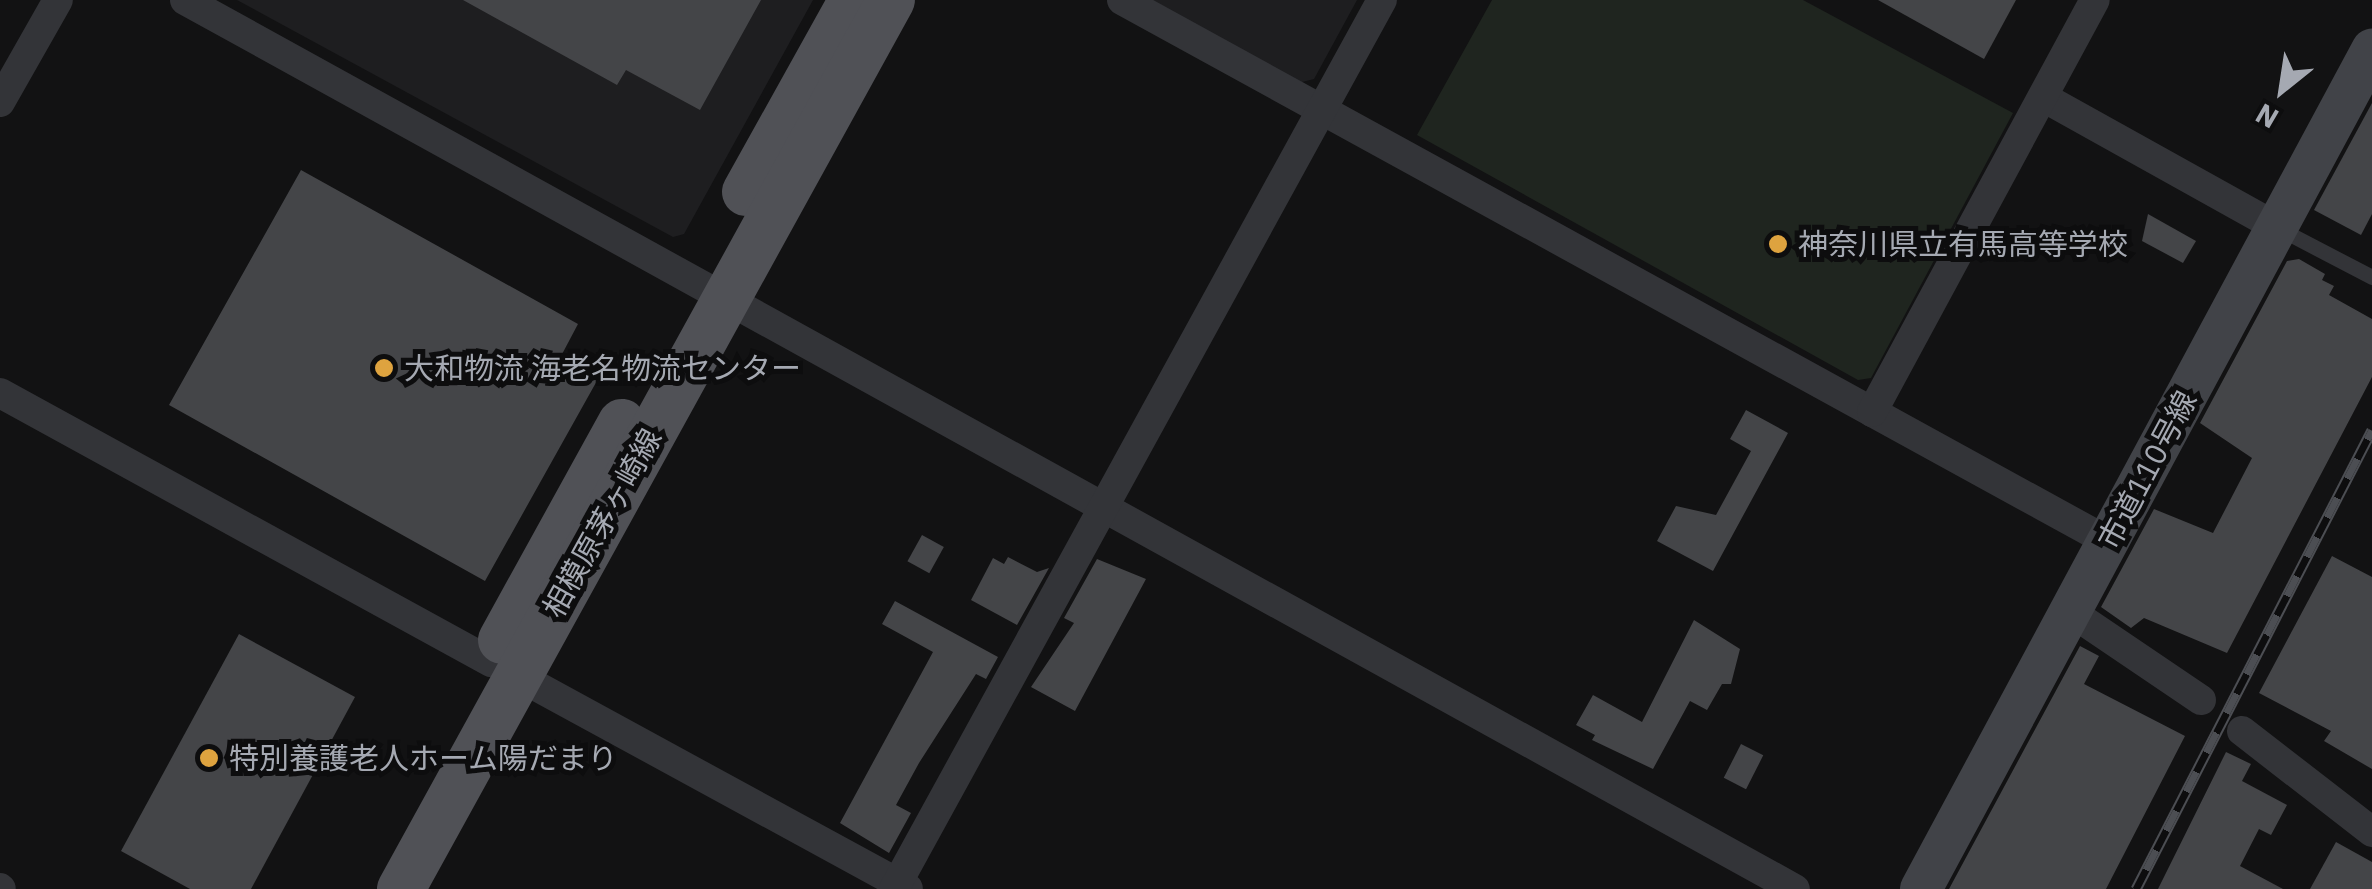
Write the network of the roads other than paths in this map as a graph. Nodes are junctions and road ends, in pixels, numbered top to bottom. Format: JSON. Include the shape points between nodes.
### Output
{"nodes":[{"id":1,"x":58,"y":0,"type":"edge"},
{"id":2,"x":185,"y":0,"type":"edge"},
{"id":3,"x":853,"y":0,"type":"edge"},
{"id":4,"x":890,"y":0,"type":"edge"},
{"id":5,"x":1122,"y":0,"type":"edge"},
{"id":6,"x":1382,"y":0,"type":"edge"},
{"id":7,"x":2095,"y":0,"type":"edge"},
{"id":8,"x":2372,"y":50,"type":"edge"},
{"id":9,"x":2043,"y":97,"type":"junction"},
{"id":10,"x":0,"y":102,"type":"edge"},
{"id":11,"x":1323,"y":107,"type":"junction"},
{"id":12,"x":2277,"y":227,"type":"junction"},
{"id":13,"x":2372,"y":277,"type":"edge"},
{"id":14,"x":711,"y":290,"type":"junction"},
{"id":15,"x":0,"y":393,"type":"edge"},
{"id":16,"x":1872,"y":412,"type":"junction"},
{"id":17,"x":1101,"y":511,"type":"junction"},
{"id":18,"x":2108,"y":542,"type":"junction"},
{"id":19,"x":2071,"y":612,"type":"junction"},
{"id":20,"x":505,"y":669,"type":"junction"},
{"id":21,"x":2201,"y":700,"type":"dead end"},
{"id":22,"x":2242,"y":731,"type":"dead end"},
{"id":23,"x":2372,"y":832,"type":"edge"},
{"id":24,"x":900,"y":887,"type":"edge"},
{"id":25,"x":367,"y":889,"type":"edge"},
{"id":26,"x":401,"y":889,"type":"edge"},
{"id":27,"x":1795,"y":889,"type":"edge"},
{"id":28,"x":1922,"y":889,"type":"edge"}],
"edges":[{"from":1,"to":10,"type":"street"},
{"from":2,"to":14,"type":"street"},
{"from":3,"to":14,"type":"main road","name":"相模原茅ヶ崎線"},
{"from":4,"to":14,"type":"main road","name":"相模原茅ヶ崎線"},
{"from":5,"to":11,"type":"street"},
{"from":6,"to":11,"type":"street"},
{"from":7,"to":9,"type":"street"},
{"from":8,"to":12,"type":"street","name":"市道110号線"},
{"from":9,"to":12,"type":"street"},
{"from":9,"to":16,"type":"street"},
{"from":11,"to":16,"type":"street"},
{"from":11,"to":17,"type":"street"},
{"from":12,"to":13,"type":"lane"},
{"from":12,"to":18,"type":"street","name":"市道110号線"},
{"from":14,"to":17,"type":"street"},
{"from":14,"to":20,"type":"main road","name":"相模原茅ヶ崎線"},
{"from":15,"to":20,"type":"street"},
{"from":16,"to":18,"type":"street"},
{"from":17,"to":24,"type":"street"},
{"from":17,"to":27,"type":"street"},
{"from":18,"to":19,"type":"street","name":"市道110号線"},
{"from":19,"to":21,"type":"street"},
{"from":19,"to":28,"type":"street","name":"市道110号線"},
{"from":20,"to":24,"type":"street"},
{"from":20,"to":25,"type":"main road","name":"相模原茅ヶ崎線"},
{"from":20,"to":26,"type":"main road","name":"相模原茅ヶ崎線"},
{"from":22,"to":23,"type":"street"}]}
